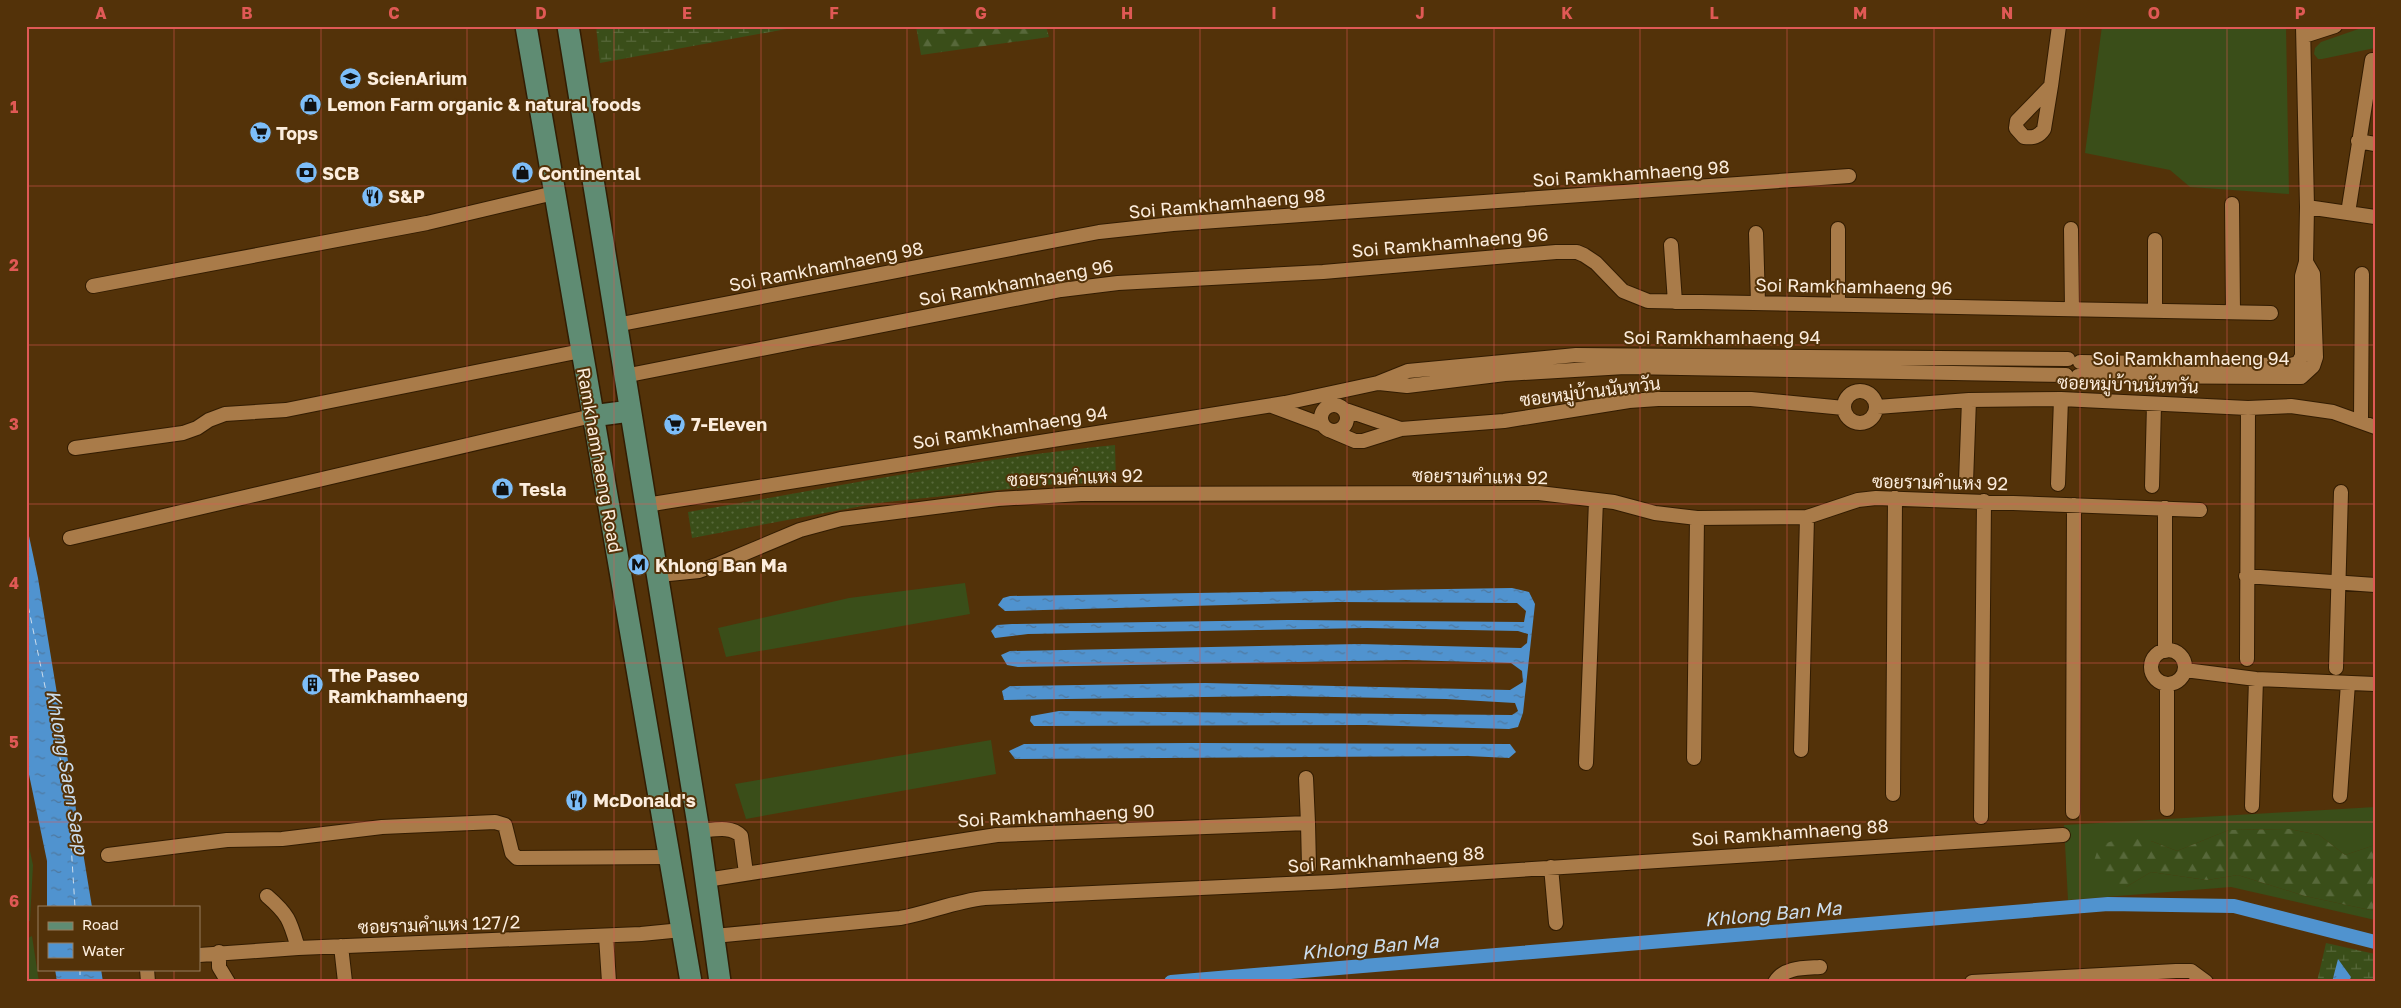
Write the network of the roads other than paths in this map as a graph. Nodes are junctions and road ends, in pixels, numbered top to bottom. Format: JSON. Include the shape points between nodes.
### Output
{"nodes":[{"id":1,"x":526,"y":26,"type":"edge"},
{"id":2,"x":568,"y":26,"type":"edge"},
{"id":3,"x":2059,"y":26,"type":"edge"},
{"id":4,"x":2335,"y":26,"type":"edge"},
{"id":5,"x":2304,"y":31,"type":"edge"},
{"id":6,"x":2372,"y":60,"type":"dead end"},
{"id":7,"x":2372,"y":78,"type":"edge"},
{"id":8,"x":2051,"y":86,"type":"dead end"},
{"id":9,"x":2358,"y":142,"type":"junction"},
{"id":10,"x":2375,"y":144,"type":"edge"},
{"id":11,"x":1849,"y":176,"type":"dead end"},
{"id":12,"x":554,"y":194,"type":"junction"},
{"id":13,"x":2232,"y":204,"type":"dead end"},
{"id":14,"x":2307,"y":207,"type":"junction"},
{"id":15,"x":2348,"y":213,"type":"junction"},
{"id":16,"x":2375,"y":217,"type":"edge"},
{"id":17,"x":1838,"y":229,"type":"dead end"},
{"id":18,"x":2071,"y":229,"type":"dead end"},
{"id":19,"x":1756,"y":233,"type":"dead end"},
{"id":20,"x":2155,"y":240,"type":"dead end"},
{"id":21,"x":1671,"y":245,"type":"dead end"},
{"id":22,"x":2362,"y":274,"type":"dead end"},
{"id":23,"x":93,"y":286,"type":"dead end"},
{"id":24,"x":1675,"y":302,"type":"junction"},
{"id":25,"x":1758,"y":303,"type":"junction"},
{"id":26,"x":1838,"y":305,"type":"junction"},
{"id":27,"x":2072,"y":309,"type":"junction"},
{"id":28,"x":2154,"y":311,"type":"junction"},
{"id":29,"x":2233,"y":312,"type":"junction"},
{"id":30,"x":2272,"y":313,"type":"dead end"},
{"id":31,"x":616,"y":325,"type":"junction"},
{"id":32,"x":581,"y":352,"type":"junction"},
{"id":33,"x":624,"y":376,"type":"junction"},
{"id":34,"x":1969,"y":400,"type":"junction"},
{"id":35,"x":2062,"y":400,"type":"junction"},
{"id":36,"x":1296,"y":401,"type":"junction"},
{"id":37,"x":2154,"y":404,"type":"junction"},
{"id":38,"x":1270,"y":405,"type":"junction"},
{"id":39,"x":1329,"y":406,"type":"junction"},
{"id":40,"x":1877,"y":407,"type":"junction"},
{"id":41,"x":1844,"y":408,"type":"junction"},
{"id":42,"x":2248,"y":408,"type":"junction"},
{"id":43,"x":1343,"y":409,"type":"junction"},
{"id":44,"x":630,"y":411,"type":"junction"},
{"id":45,"x":592,"y":416,"type":"junction"},
{"id":46,"x":2360,"y":420,"type":"junction"},
{"id":47,"x":2375,"y":427,"type":"edge"},
{"id":48,"x":1326,"y":428,"type":"junction"},
{"id":49,"x":1401,"y":430,"type":"junction"},
{"id":50,"x":75,"y":448,"type":"dead end"},
{"id":51,"x":1966,"y":482,"type":"dead end"},
{"id":52,"x":2058,"y":484,"type":"dead end"},
{"id":53,"x":2152,"y":486,"type":"dead end"},
{"id":54,"x":2341,"y":492,"type":"dead end"},
{"id":55,"x":1895,"y":498,"type":"junction"},
{"id":56,"x":1596,"y":500,"type":"junction"},
{"id":57,"x":1984,"y":501,"type":"junction"},
{"id":58,"x":646,"y":505,"type":"junction"},
{"id":59,"x":2074,"y":505,"type":"junction"},
{"id":60,"x":2165,"y":508,"type":"junction"},
{"id":61,"x":2200,"y":510,"type":"dead end"},
{"id":62,"x":1807,"y":517,"type":"junction"},
{"id":63,"x":1697,"y":518,"type":"junction"},
{"id":64,"x":70,"y":538,"type":"dead end"},
{"id":65,"x":658,"y":575,"type":"junction"},
{"id":66,"x":2246,"y":576,"type":"junction"},
{"id":67,"x":2339,"y":583,"type":"junction"},
{"id":68,"x":2375,"y":585,"type":"edge"},
{"id":69,"x":2165,"y":651,"type":"junction"},
{"id":70,"x":2247,"y":659,"type":"dead end"},
{"id":71,"x":2336,"y":668,"type":"dead end"},
{"id":72,"x":2184,"y":670,"type":"junction"},
{"id":73,"x":2256,"y":679,"type":"junction"},
{"id":74,"x":2348,"y":683,"type":"junction"},
{"id":75,"x":2167,"y":684,"type":"junction"},
{"id":76,"x":2375,"y":684,"type":"edge"},
{"id":77,"x":1801,"y":750,"type":"dead end"},
{"id":78,"x":1694,"y":758,"type":"dead end"},
{"id":79,"x":1586,"y":763,"type":"dead end"},
{"id":80,"x":1306,"y":778,"type":"dead end"},
{"id":81,"x":1893,"y":794,"type":"dead end"},
{"id":82,"x":2340,"y":796,"type":"dead end"},
{"id":83,"x":2252,"y":806,"type":"dead end"},
{"id":84,"x":2167,"y":809,"type":"dead end"},
{"id":85,"x":2073,"y":812,"type":"dead end"},
{"id":86,"x":1982,"y":817,"type":"dead end"},
{"id":87,"x":1308,"y":823,"type":"junction"},
{"id":88,"x":700,"y":831,"type":"junction"},
{"id":89,"x":2063,"y":835,"type":"dead end"},
{"id":90,"x":108,"y":855,"type":"dead end"},
{"id":91,"x":669,"y":857,"type":"junction"},
{"id":92,"x":1309,"y":867,"type":"dead end"},
{"id":93,"x":1551,"y":867,"type":"junction"},
{"id":94,"x":746,"y":873,"type":"junction"},
{"id":95,"x":706,"y":880,"type":"junction"},
{"id":96,"x":267,"y":896,"type":"dead end"},
{"id":97,"x":1556,"y":923,"type":"dead end"},
{"id":98,"x":682,"y":930,"type":"junction"},
{"id":99,"x":606,"y":936,"type":"junction"},
{"id":100,"x":714,"y":936,"type":"junction"},
{"id":101,"x":342,"y":946,"type":"junction"},
{"id":102,"x":298,"y":948,"type":"junction"},
{"id":103,"x":219,"y":952,"type":"junction"},
{"id":104,"x":200,"y":955,"type":"edge"},
{"id":105,"x":1820,"y":967,"type":"dead end"},
{"id":106,"x":2123,"y":977,"type":"edge"},
{"id":107,"x":2049,"y":980,"type":"edge"},
{"id":108,"x":228,"y":982,"type":"edge"},
{"id":109,"x":345,"y":982,"type":"edge"},
{"id":110,"x":610,"y":982,"type":"edge"},
{"id":111,"x":691,"y":982,"type":"edge"},
{"id":112,"x":720,"y":982,"type":"edge"},
{"id":113,"x":1775,"y":982,"type":"edge"},
{"id":114,"x":1972,"y":982,"type":"edge"},
{"id":115,"x":2206,"y":982,"type":"edge"}],
"edges":[{"from":1,"to":12,"type":"main road","name":"Ramkhamhaeng Road"},
{"from":2,"to":31,"type":"main road"},
{"from":3,"to":8,"type":"street"},
{"from":4,"to":5,"type":"street"},
{"from":5,"to":14,"type":"street","name":"Soi Ramkhamhaeng 94"},
{"from":6,"to":7,"type":"street"},
{"from":7,"to":9,"type":"street"},
{"from":9,"to":10,"type":"street"},
{"from":9,"to":15,"type":"street"},
{"from":11,"to":31,"type":"street","name":"Soi Ramkhamhaeng 98","via":[[1099,232]]},
{"from":12,"to":23,"type":"street","via":[[426,223]]},
{"from":12,"to":32,"type":"main road","name":"Ramkhamhaeng Road"},
{"from":13,"to":29,"type":"street"},
{"from":14,"to":15,"type":"street"},
{"from":14,"to":36,"type":"street","name":"Soi Ramkhamhaeng 94","via":[[2306,262],[2314,274],[2316,357],[2313,366],[2300,377],[1576,354],[1408,371],[1378,383]]},
{"from":15,"to":16,"type":"street"},
{"from":17,"to":26,"type":"street"},
{"from":18,"to":27,"type":"street"},
{"from":19,"to":25,"type":"street"},
{"from":20,"to":28,"type":"street"},
{"from":21,"to":24,"type":"street"},
{"from":22,"to":46,"type":"street"},
{"from":24,"to":25,"type":"street","name":"Soi Ramkhamhaeng 96"},
{"from":24,"to":33,"type":"street","name":"Soi Ramkhamhaeng 96","via":[[1637,298],[1623,291],[1584,255],[1556,252],[1323,272],[1118,283],[1061,290]]},
{"from":25,"to":26,"type":"street","name":"Soi Ramkhamhaeng 96"},
{"from":26,"to":27,"type":"street","name":"Soi Ramkhamhaeng 96"},
{"from":27,"to":28,"type":"street","name":"Soi Ramkhamhaeng 96"},
{"from":28,"to":29,"type":"street","name":"Soi Ramkhamhaeng 96"},
{"from":29,"to":30,"type":"street","name":"Soi Ramkhamhaeng 96"},
{"from":31,"to":33,"type":"main road"},
{"from":32,"to":45,"type":"main road","name":"Ramkhamhaeng Road"},
{"from":32,"to":50,"type":"street","via":[[286,410],[225,414],[183,433]]},
{"from":33,"to":44,"type":"main road"},
{"from":34,"to":35,"type":"street","name":"ซอยหมู่บ้านนันทวัน"},
{"from":34,"to":40,"type":"street","name":"ซอยหมู่บ้านนันทวัน"},
{"from":34,"to":51,"type":"street"},
{"from":35,"to":37,"type":"street","name":"ซอยหมู่บ้านนันทวัน"},
{"from":35,"to":52,"type":"street"},
{"from":36,"to":38,"type":"street","name":"Soi Ramkhamhaeng 94"},
{"from":36,"to":39,"type":"street","name":"ซอยหมู่บ้านนันทวัน"},
{"from":37,"to":42,"type":"street","name":"ซอยหมู่บ้านนันทวัน"},
{"from":37,"to":53,"type":"street"},
{"from":38,"to":48,"type":"street","name":"ซอยหมู่บ้านนันทวัน"},
{"from":38,"to":58,"type":"street","name":"Soi Ramkhamhaeng 94"},
{"from":39,"to":43,"type":"street","name":"ซอยหมู่บ้านนันทวัน"},
{"from":39,"to":48,"type":"street","via":[[1322,413]]},
{"from":40,"to":41,"type":"street","via":[[1872,419],[1860,424],[1849,419]]},
{"from":40,"to":41,"type":"street","via":[[1872,396],[1860,391],[1849,396]]},
{"from":41,"to":49,"type":"street","name":"ซอยหมู่บ้านนันทวัน","via":[[1751,399],[1658,399],[1504,421]]},
{"from":42,"to":46,"type":"street","name":"ซอยหมู่บ้านนันทวัน","via":[[2290,406],[2333,412]]},
{"from":42,"to":66,"type":"street"},
{"from":43,"to":48,"type":"street","via":[[1346,423],[1339,430]]},
{"from":43,"to":49,"type":"street","name":"ซอยหมู่บ้านนันทวัน"},
{"from":44,"to":45,"type":"main road"},
{"from":44,"to":58,"type":"main road"},
{"from":45,"to":64,"type":"street"},
{"from":45,"to":91,"type":"main road","name":"Ramkhamhaeng Road"},
{"from":46,"to":47,"type":"street","name":"ซอยหมู่บ้านนันทวัน"},
{"from":48,"to":49,"type":"street","name":"ซอยหมู่บ้านนันทวัน","via":[[1356,441]]},
{"from":54,"to":67,"type":"street"},
{"from":55,"to":57,"type":"street","name":"ซอยรามคําแหง 92"},
{"from":55,"to":62,"type":"street","name":"ซอยรามคําแหง 92","via":[[1858,500]]},
{"from":55,"to":81,"type":"street"},
{"from":56,"to":63,"type":"street","name":"ซอยรามคําแหง 92"},
{"from":56,"to":65,"type":"street","name":"ซอยรามคําแหง 92","via":[[1539,493],[1081,494],[998,499],[841,519],[800,530],[706,569]]},
{"from":56,"to":79,"type":"street"},
{"from":57,"to":59,"type":"street","name":"ซอยรามคําแหง 92"},
{"from":57,"to":86,"type":"street"},
{"from":58,"to":65,"type":"main road"},
{"from":59,"to":60,"type":"street","name":"ซอยรามคําแหง 92"},
{"from":59,"to":85,"type":"street"},
{"from":60,"to":61,"type":"street","name":"ซอยรามคําแหง 92"},
{"from":60,"to":69,"type":"street"},
{"from":62,"to":63,"type":"street","name":"ซอยรามคําแหง 92"},
{"from":62,"to":77,"type":"street"},
{"from":63,"to":78,"type":"street"},
{"from":65,"to":88,"type":"main road"},
{"from":66,"to":67,"type":"street"},
{"from":66,"to":70,"type":"street"},
{"from":67,"to":68,"type":"street"},
{"from":67,"to":71,"type":"street"},
{"from":69,"to":72,"type":"street","via":[[2180,655]]},
{"from":69,"to":75,"type":"street","via":[[2153,660],[2152,671],[2157,680]]},
{"from":72,"to":73,"type":"street"},
{"from":72,"to":75,"type":"street","via":[[2180,679]]},
{"from":73,"to":74,"type":"street"},
{"from":73,"to":83,"type":"street"},
{"from":74,"to":76,"type":"street"},
{"from":74,"to":82,"type":"street"},
{"from":75,"to":84,"type":"street"},
{"from":80,"to":87,"type":"street"},
{"from":87,"to":92,"type":"street"},
{"from":87,"to":94,"type":"street","name":"Soi Ramkhamhaeng 90","via":[[997,834]]},
{"from":88,"to":94,"type":"street","via":[[732,829],[737,832],[741,836]]},
{"from":88,"to":95,"type":"main road"},
{"from":89,"to":93,"type":"street","name":"Soi Ramkhamhaeng 88"},
{"from":90,"to":91,"type":"street","via":[[227,840],[282,839],[382,827],[495,822],[505,825],[512,853],[517,858]]},
{"from":91,"to":98,"type":"main road","name":"Ramkhamhaeng Road"},
{"from":93,"to":97,"type":"street"},
{"from":93,"to":100,"type":"street","name":"Soi Ramkhamhaeng 88","via":[[1331,882],[985,898],[900,918]]},
{"from":94,"to":95,"type":"street","name":"Soi Ramkhamhaeng 90"},
{"from":95,"to":100,"type":"main road"},
{"from":96,"to":102,"type":"street","via":[[285,912]]},
{"from":98,"to":99,"type":"street","name":"ซอยรามคำแหง 127/2"},
{"from":98,"to":111,"type":"main road","name":"Ramkhamhaeng Road"},
{"from":99,"to":101,"type":"street","name":"ซอยรามคำแหง 127/2"},
{"from":99,"to":110,"type":"street"},
{"from":100,"to":112,"type":"main road"},
{"from":101,"to":102,"type":"street","name":"ซอยรามคำแหง 127/2"},
{"from":101,"to":109,"type":"street"},
{"from":102,"to":103,"type":"street","name":"ซอยรามคำแหง 127/2"},
{"from":103,"to":104,"type":"street","name":"ซอยรามคำแหง 127/2"},
{"from":103,"to":108,"type":"street","via":[[219,967]]},
{"from":105,"to":113,"type":"street","via":[[1791,970]]},
{"from":106,"to":107,"type":"street"},
{"from":106,"to":115,"type":"street","via":[[2191,971]]},
{"from":107,"to":114,"type":"street"}]}
